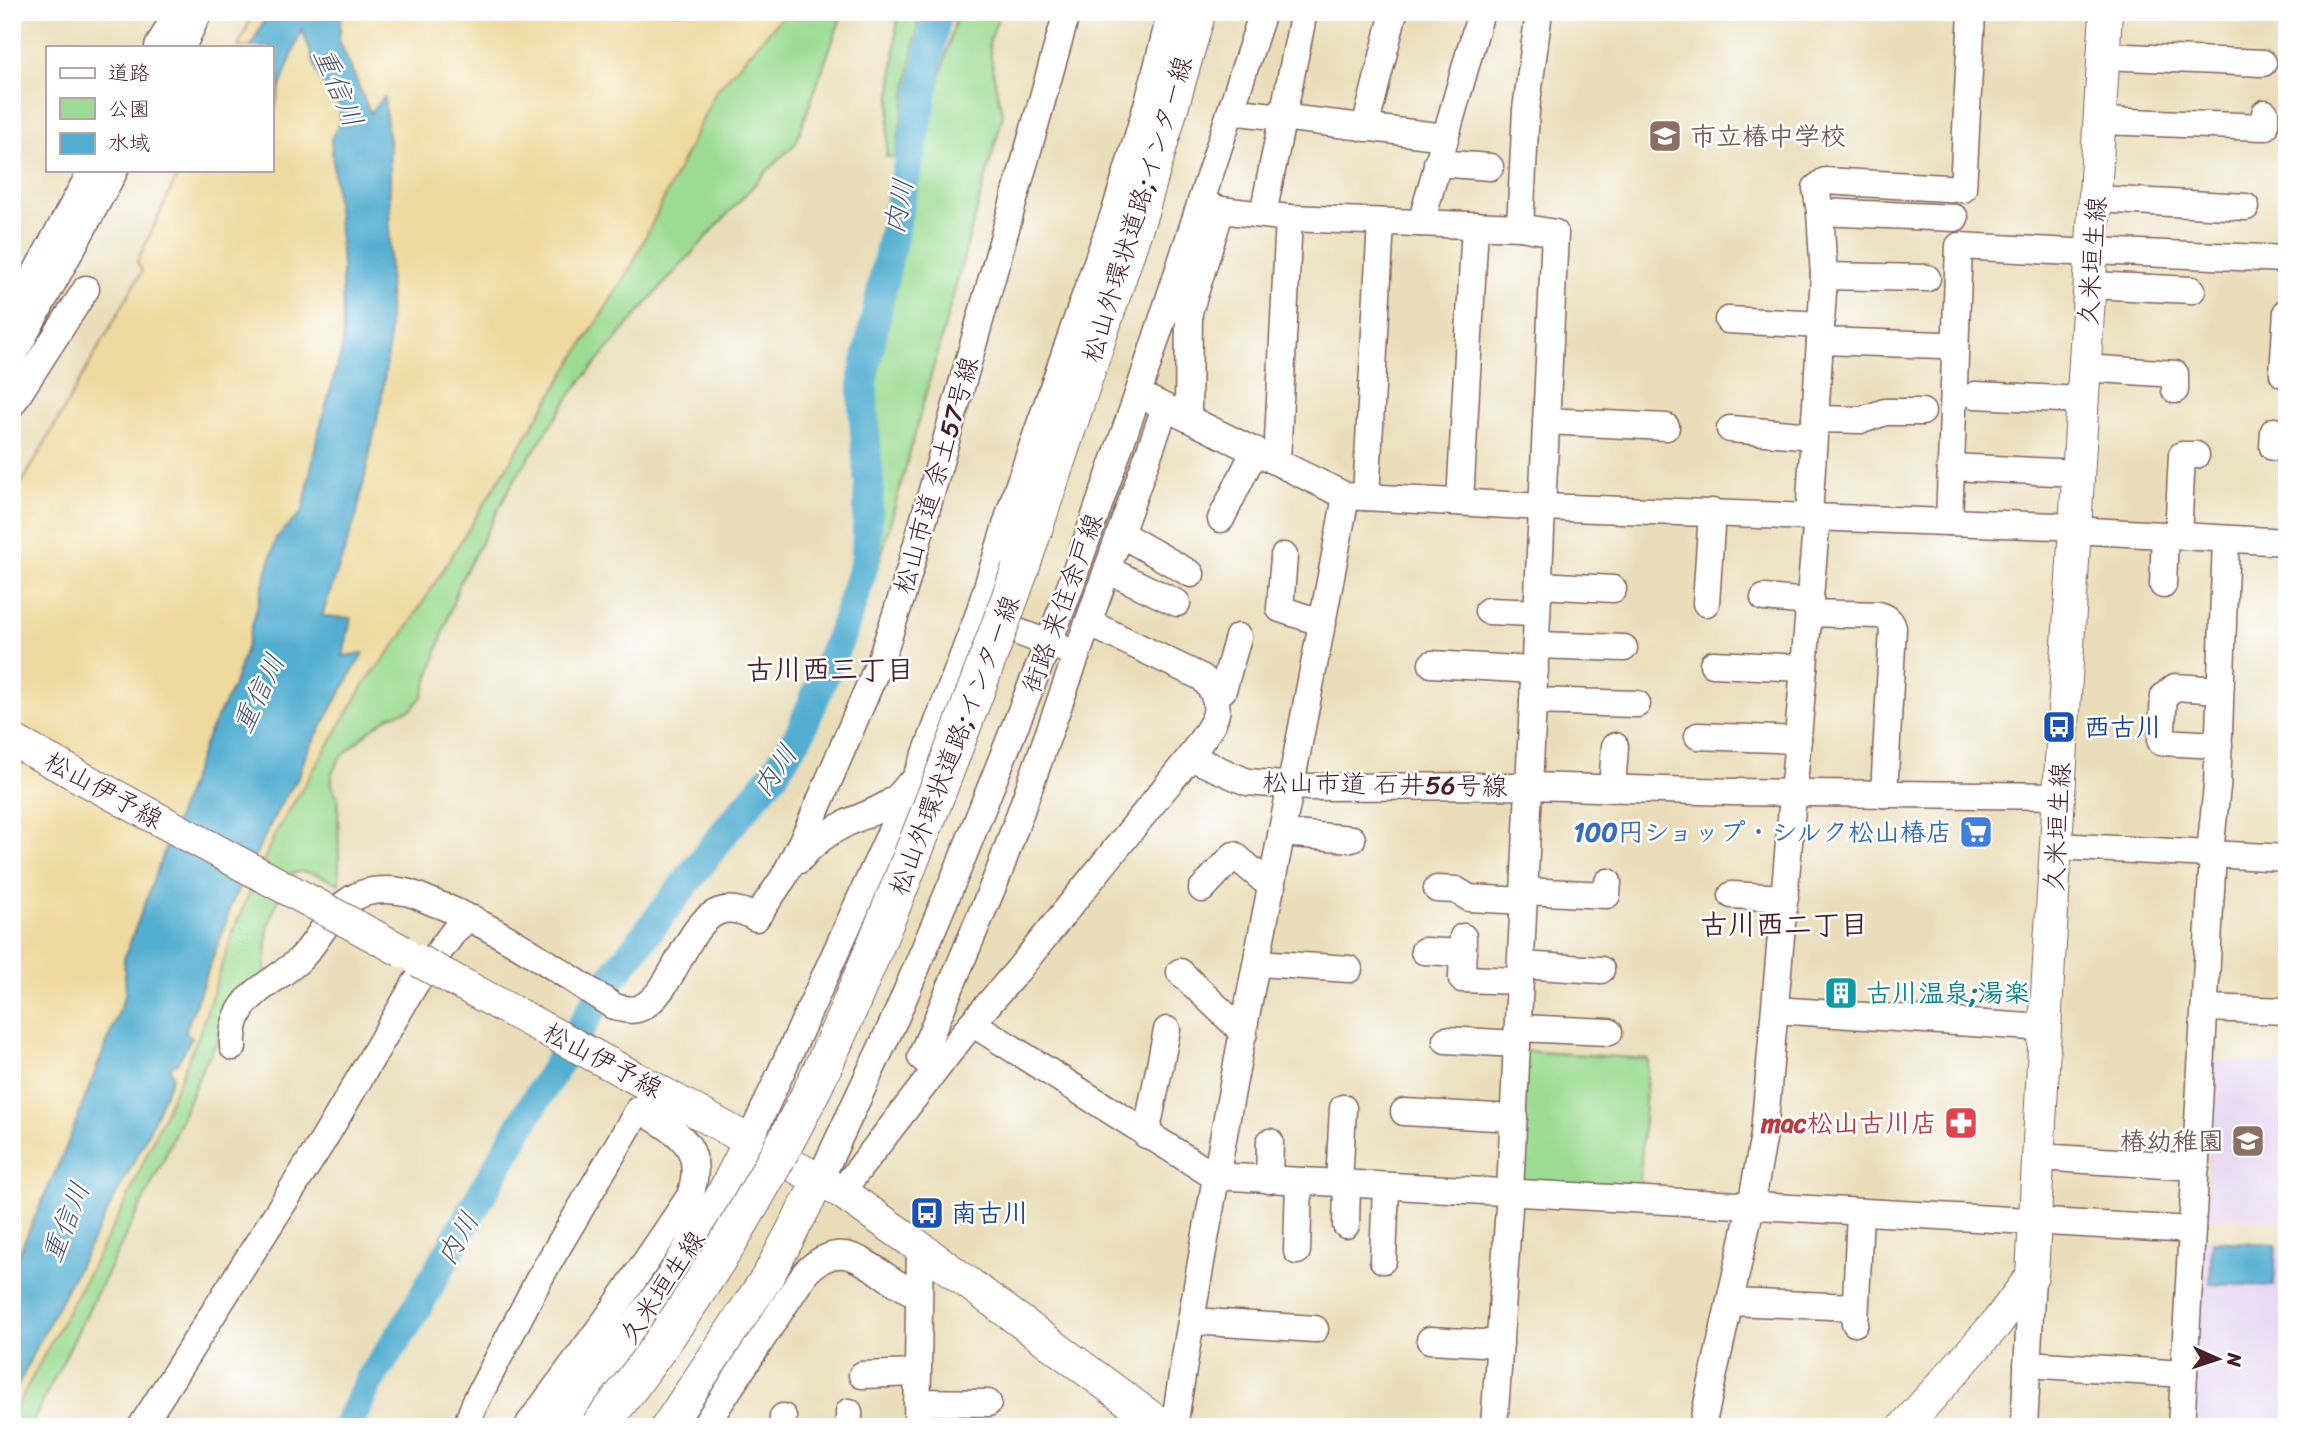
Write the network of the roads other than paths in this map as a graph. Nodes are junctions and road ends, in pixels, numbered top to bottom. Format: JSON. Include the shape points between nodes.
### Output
{"nodes":[{"id":1,"x":177,"y":12,"type":"edge"},
{"id":2,"x":199,"y":12,"type":"edge"},
{"id":3,"x":1067,"y":12,"type":"edge"},
{"id":4,"x":1171,"y":12,"type":"edge"},
{"id":5,"x":1197,"y":12,"type":"edge"},
{"id":6,"x":1263,"y":12,"type":"edge"},
{"id":7,"x":1304,"y":12,"type":"edge"},
{"id":8,"x":1394,"y":12,"type":"edge"},
{"id":9,"x":1481,"y":12,"type":"edge"},
{"id":10,"x":1539,"y":12,"type":"edge"},
{"id":11,"x":1972,"y":12,"type":"edge"},
{"id":12,"x":2106,"y":12,"type":"edge"},
{"id":13,"x":159,"y":46,"type":"edge"},
{"id":14,"x":182,"y":46,"type":"edge"},
{"id":15,"x":2104,"y":56,"type":"junction"},
{"id":16,"x":2263,"y":64,"type":"dead end"},
{"id":17,"x":1231,"y":111,"type":"junction"},
{"id":18,"x":2265,"y":113,"type":"dead end"},
{"id":19,"x":1283,"y":119,"type":"junction"},
{"id":20,"x":2101,"y":121,"type":"junction"},
{"id":21,"x":1365,"y":128,"type":"junction"},
{"id":22,"x":1444,"y":137,"type":"junction"},
{"id":23,"x":1437,"y":163,"type":"junction"},
{"id":24,"x":1490,"y":167,"type":"dead end"},
{"id":25,"x":91,"y":172,"type":"edge"},
{"id":26,"x":114,"y":172,"type":"edge"},
{"id":27,"x":2096,"y":199,"type":"junction"},
{"id":28,"x":1211,"y":206,"type":"junction"},
{"id":29,"x":2246,"y":207,"type":"dead end"},
{"id":30,"x":1820,"y":212,"type":"junction"},
{"id":31,"x":1263,"y":214,"type":"junction"},
{"id":32,"x":1289,"y":218,"type":"junction"},
{"id":33,"x":1955,"y":218,"type":"dead end"},
{"id":34,"x":1381,"y":222,"type":"junction"},
{"id":35,"x":1421,"y":223,"type":"junction"},
{"id":36,"x":1475,"y":225,"type":"junction"},
{"id":37,"x":1520,"y":227,"type":"junction"},
{"id":38,"x":2093,"y":252,"type":"junction"},
{"id":39,"x":2287,"y":259,"type":"edge"},
{"id":40,"x":1824,"y":276,"type":"junction"},
{"id":41,"x":1927,"y":279,"type":"dead end"},
{"id":42,"x":2091,"y":285,"type":"junction"},
{"id":43,"x":86,"y":289,"type":"dead end"},
{"id":44,"x":2192,"y":290,"type":"dead end"},
{"id":45,"x":2287,"y":311,"type":"edge"},
{"id":46,"x":12,"y":316,"type":"edge"},
{"id":47,"x":1728,"y":320,"type":"dead end"},
{"id":48,"x":1821,"y":333,"type":"junction"},
{"id":49,"x":1942,"y":345,"type":"dead end"},
{"id":50,"x":12,"y":356,"type":"edge"},
{"id":51,"x":2085,"y":368,"type":"junction"},
{"id":52,"x":2278,"y":374,"type":"edge"},
{"id":53,"x":2175,"y":390,"type":"dead end"},
{"id":54,"x":1138,"y":394,"type":"junction"},
{"id":55,"x":1975,"y":395,"type":"dead end"},
{"id":56,"x":2082,"y":400,"type":"junction"},
{"id":57,"x":12,"y":404,"type":"edge"},
{"id":58,"x":1922,"y":412,"type":"dead end"},
{"id":59,"x":1176,"y":413,"type":"junction"},
{"id":60,"x":1546,"y":421,"type":"junction"},
{"id":61,"x":1666,"y":427,"type":"dead end"},
{"id":62,"x":1814,"y":427,"type":"junction"},
{"id":63,"x":1730,"y":429,"type":"dead end"},
{"id":64,"x":1266,"y":455,"type":"junction"},
{"id":65,"x":2196,"y":455,"type":"dead end"},
{"id":66,"x":1950,"y":467,"type":"junction"},
{"id":67,"x":2078,"y":473,"type":"junction"},
{"id":68,"x":1356,"y":496,"type":"junction"},
{"id":69,"x":1460,"y":502,"type":"junction"},
{"id":70,"x":1542,"y":507,"type":"junction"},
{"id":71,"x":1712,"y":512,"type":"junction"},
{"id":72,"x":1813,"y":516,"type":"junction"},
{"id":73,"x":1221,"y":519,"type":"dead end"},
{"id":74,"x":1949,"y":522,"type":"junction"},
{"id":75,"x":2075,"y":529,"type":"junction"},
{"id":76,"x":1121,"y":534,"type":"junction"},
{"id":77,"x":2172,"y":536,"type":"junction"},
{"id":78,"x":2226,"y":539,"type":"junction"},
{"id":79,"x":2287,"y":542,"type":"edge"},
{"id":80,"x":1284,"y":556,"type":"dead end"},
{"id":81,"x":1108,"y":570,"type":"junction"},
{"id":82,"x":1539,"y":585,"type":"junction"},
{"id":83,"x":2163,"y":585,"type":"dead end"},
{"id":84,"x":1613,"y":589,"type":"dead end"},
{"id":85,"x":1764,"y":598,"type":"dead end"},
{"id":86,"x":1706,"y":603,"type":"dead end"},
{"id":87,"x":1809,"y":608,"type":"junction"},
{"id":88,"x":1488,"y":611,"type":"dead end"},
{"id":89,"x":1537,"y":613,"type":"junction"},
{"id":90,"x":978,"y":616,"type":"junction"},
{"id":91,"x":1323,"y":622,"type":"junction"},
{"id":92,"x":1089,"y":623,"type":"junction"},
{"id":93,"x":1238,"y":637,"type":"dead end"},
{"id":94,"x":1048,"y":643,"type":"junction"},
{"id":95,"x":1624,"y":648,"type":"dead end"},
{"id":96,"x":1077,"y":654,"type":"junction"},
{"id":97,"x":1535,"y":658,"type":"junction"},
{"id":98,"x":1432,"y":664,"type":"dead end"},
{"id":99,"x":1713,"y":664,"type":"dead end"},
{"id":100,"x":1804,"y":668,"type":"junction"},
{"id":101,"x":2220,"y":691,"type":"junction"},
{"id":102,"x":1215,"y":693,"type":"junction"},
{"id":103,"x":1533,"y":701,"type":"junction"},
{"id":104,"x":1637,"y":704,"type":"dead end"},
{"id":105,"x":1698,"y":736,"type":"dead end"},
{"id":106,"x":12,"y":740,"type":"edge"},
{"id":107,"x":1798,"y":740,"type":"junction"},
{"id":108,"x":2219,"y":745,"type":"junction"},
{"id":109,"x":1615,"y":746,"type":"dead end"},
{"id":110,"x":1190,"y":757,"type":"junction"},
{"id":111,"x":924,"y":759,"type":"junction"},
{"id":112,"x":1291,"y":786,"type":"junction"},
{"id":113,"x":1529,"y":786,"type":"junction"},
{"id":114,"x":1612,"y":789,"type":"junction"},
{"id":115,"x":1793,"y":793,"type":"junction"},
{"id":116,"x":1884,"y":794,"type":"junction"},
{"id":117,"x":2059,"y":796,"type":"junction"},
{"id":118,"x":1282,"y":834,"type":"junction"},
{"id":119,"x":1352,"y":839,"type":"dead end"},
{"id":120,"x":2056,"y":846,"type":"junction"},
{"id":121,"x":2213,"y":854,"type":"junction"},
{"id":122,"x":2287,"y":858,"type":"edge"},
{"id":123,"x":784,"y":877,"type":"junction"},
{"id":124,"x":1608,"y":882,"type":"dead end"},
{"id":125,"x":1272,"y":887,"type":"junction"},
{"id":126,"x":1202,"y":889,"type":"dead end"},
{"id":127,"x":1437,"y":889,"type":"dead end"},
{"id":128,"x":1732,"y":895,"type":"dead end"},
{"id":129,"x":1524,"y":896,"type":"junction"},
{"id":130,"x":1785,"y":898,"type":"junction"},
{"id":131,"x":473,"y":919,"type":"junction"},
{"id":132,"x":1424,"y":950,"type":"dead end"},
{"id":133,"x":1257,"y":963,"type":"junction"},
{"id":134,"x":1349,"y":969,"type":"dead end"},
{"id":135,"x":1601,"y":970,"type":"dead end"},
{"id":136,"x":1180,"y":972,"type":"dead end"},
{"id":137,"x":1521,"y":973,"type":"junction"},
{"id":138,"x":2205,"y":1008,"type":"junction"},
{"id":139,"x":1775,"y":1010,"type":"junction"},
{"id":140,"x":2287,"y":1011,"type":"edge"},
{"id":141,"x":972,"y":1023,"type":"junction"},
{"id":142,"x":2045,"y":1028,"type":"junction"},
{"id":143,"x":1167,"y":1030,"type":"dead end"},
{"id":144,"x":1609,"y":1032,"type":"dead end"},
{"id":145,"x":1244,"y":1034,"type":"junction"},
{"id":146,"x":1518,"y":1036,"type":"junction"},
{"id":147,"x":1446,"y":1040,"type":"dead end"},
{"id":148,"x":233,"y":1046,"type":"dead end"},
{"id":149,"x":936,"y":1069,"type":"junction"},
{"id":150,"x":1343,"y":1108,"type":"dead end"},
{"id":151,"x":1404,"y":1112,"type":"dead end"},
{"id":152,"x":1514,"y":1118,"type":"junction"},
{"id":153,"x":1146,"y":1135,"type":"junction"},
{"id":154,"x":750,"y":1140,"type":"junction"},
{"id":155,"x":1270,"y":1142,"type":"dead end"},
{"id":156,"x":2039,"y":1157,"type":"junction"},
{"id":157,"x":2196,"y":1167,"type":"junction"},
{"id":158,"x":1214,"y":1176,"type":"junction"},
{"id":159,"x":1269,"y":1180,"type":"junction"},
{"id":160,"x":1299,"y":1182,"type":"junction"},
{"id":161,"x":1343,"y":1184,"type":"junction"},
{"id":162,"x":830,"y":1185,"type":"junction"},
{"id":163,"x":1386,"y":1186,"type":"junction"},
{"id":164,"x":1510,"y":1192,"type":"junction"},
{"id":165,"x":1751,"y":1206,"type":"junction"},
{"id":166,"x":1860,"y":1213,"type":"junction"},
{"id":167,"x":2035,"y":1223,"type":"junction"},
{"id":168,"x":1346,"y":1225,"type":"dead end"},
{"id":169,"x":2192,"y":1230,"type":"junction"},
{"id":170,"x":920,"y":1248,"type":"junction"},
{"id":171,"x":1297,"y":1251,"type":"dead end"},
{"id":172,"x":1382,"y":1260,"type":"dead end"},
{"id":173,"x":2032,"y":1276,"type":"junction"},
{"id":174,"x":918,"y":1296,"type":"junction"},
{"id":175,"x":1730,"y":1302,"type":"junction"},
{"id":176,"x":1192,"y":1321,"type":"junction"},
{"id":177,"x":1315,"y":1329,"type":"dead end"},
{"id":178,"x":1430,"y":1340,"type":"dead end"},
{"id":179,"x":1500,"y":1344,"type":"junction"},
{"id":180,"x":2028,"y":1364,"type":"junction"},
{"id":181,"x":917,"y":1373,"type":"junction"},
{"id":182,"x":2184,"y":1374,"type":"junction"},
{"id":183,"x":862,"y":1376,"type":"dead end"},
{"id":184,"x":988,"y":1403,"type":"dead end"},
{"id":185,"x":917,"y":1414,"type":"edge"},
{"id":186,"x":141,"y":1427,"type":"edge"},
{"id":187,"x":466,"y":1427,"type":"edge"},
{"id":188,"x":531,"y":1427,"type":"edge"},
{"id":189,"x":562,"y":1427,"type":"edge"},
{"id":190,"x":599,"y":1427,"type":"edge"},
{"id":191,"x":667,"y":1427,"type":"edge"},
{"id":192,"x":704,"y":1427,"type":"edge"},
{"id":193,"x":1164,"y":1427,"type":"edge"},
{"id":194,"x":1174,"y":1427,"type":"edge"},
{"id":195,"x":1494,"y":1427,"type":"edge"},
{"id":196,"x":1702,"y":1427,"type":"edge"},
{"id":197,"x":1904,"y":1427,"type":"edge"},
{"id":198,"x":2024,"y":1427,"type":"edge"},
{"id":199,"x":2181,"y":1427,"type":"edge"}],
"edges":[{"from":1,"to":13,"type":"street"},
{"from":2,"to":14,"type":"street"},
{"from":3,"to":123,"type":"street","name":"松山市道 余土57号線","via":[[903,593],[882,656]]},
{"from":4,"to":90,"type":"street","via":[[1117,205]]},
{"from":5,"to":190,"type":"highway","name":"松山外環状道路;インター線","bridge":true,"via":[[1140,210],[1020,570],[916,849],[806,1104],[772,1168],[654,1355]]},
{"from":6,"to":17,"type":"street","name":"街路 来住余戸線"},
{"from":7,"to":19,"type":"street"},
{"from":8,"to":21,"type":"street"},
{"from":9,"to":22,"type":"street"},
{"from":10,"to":37,"type":"street","via":[[1526,110]]},
{"from":11,"to":30,"type":"street","via":[[1963,189],[1825,181],[1816,188]]},
{"from":12,"to":15,"type":"main road","name":"久米垣生線"},
{"from":15,"to":16,"type":"street"},
{"from":15,"to":20,"type":"main road","name":"久米垣生線"},
{"from":17,"to":19,"type":"street"},
{"from":17,"to":28,"type":"street","name":"街路 来住余戸線"},
{"from":18,"to":20,"type":"street","via":[[2264,127],[2185,115]]},
{"from":19,"to":21,"type":"street"},
{"from":19,"to":31,"type":"street"},
{"from":20,"to":27,"type":"main road","name":"久米垣生線"},
{"from":21,"to":22,"type":"street"},
{"from":22,"to":23,"type":"street"},
{"from":23,"to":24,"type":"street"},
{"from":23,"to":35,"type":"street"},
{"from":25,"to":46,"type":"street"},
{"from":26,"to":50,"type":"street"},
{"from":27,"to":29,"type":"street"},
{"from":27,"to":38,"type":"main road","name":"久米垣生線"},
{"from":28,"to":31,"type":"street"},
{"from":28,"to":54,"type":"street","name":"街路 来住余戸線"},
{"from":28,"to":59,"type":"street","via":[[1189,312]]},
{"from":30,"to":33,"type":"street"},
{"from":30,"to":40,"type":"street"},
{"from":31,"to":32,"type":"street"},
{"from":32,"to":34,"type":"street"},
{"from":32,"to":64,"type":"street"},
{"from":34,"to":35,"type":"street"},
{"from":34,"to":68,"type":"street"},
{"from":35,"to":36,"type":"street"},
{"from":36,"to":37,"type":"street"},
{"from":36,"to":69,"type":"street"},
{"from":37,"to":60,"type":"street","via":[[1555,233]]},
{"from":38,"to":39,"type":"street"},
{"from":38,"to":42,"type":"main road","name":"久米垣生線"},
{"from":38,"to":66,"type":"street","via":[[1959,246]]},
{"from":40,"to":41,"type":"street"},
{"from":40,"to":48,"type":"street"},
{"from":42,"to":44,"type":"street"},
{"from":42,"to":51,"type":"main road","name":"久米垣生線"},
{"from":43,"to":57,"type":"street"},
{"from":45,"to":52,"type":"street"},
{"from":47,"to":48,"type":"street"},
{"from":48,"to":49,"type":"street"},
{"from":48,"to":62,"type":"street"},
{"from":51,"to":53,"type":"street","via":[[2175,374]]},
{"from":51,"to":56,"type":"main road","name":"久米垣生線"},
{"from":54,"to":59,"type":"street"},
{"from":54,"to":94,"type":"street","name":"街路 来住余戸線"},
{"from":55,"to":56,"type":"street"},
{"from":56,"to":67,"type":"main road","name":"久米垣生線"},
{"from":58,"to":62,"type":"street","via":[[1885,412]]},
{"from":59,"to":64,"type":"street"},
{"from":59,"to":76,"type":"street"},
{"from":60,"to":61,"type":"street"},
{"from":60,"to":70,"type":"street"},
{"from":62,"to":63,"type":"street"},
{"from":62,"to":72,"type":"street"},
{"from":64,"to":68,"type":"street"},
{"from":64,"to":73,"type":"street"},
{"from":65,"to":77,"type":"street","via":[[2182,454]]},
{"from":66,"to":67,"type":"street"},
{"from":66,"to":74,"type":"street"},
{"from":67,"to":75,"type":"main road","name":"久米垣生線"},
{"from":68,"to":69,"type":"street"},
{"from":68,"to":91,"type":"street"},
{"from":69,"to":70,"type":"street"},
{"from":70,"to":71,"type":"street"},
{"from":70,"to":82,"type":"street"},
{"from":71,"to":72,"type":"street"},
{"from":71,"to":86,"type":"street"},
{"from":72,"to":74,"type":"street"},
{"from":72,"to":87,"type":"street"},
{"from":74,"to":75,"type":"street"},
{"from":75,"to":77,"type":"street"},
{"from":75,"to":117,"type":"main road","name":"久米垣生線"},
{"from":76,"to":81,"type":"street"},
{"from":76,"to":81,"type":"street","via":[[1180,597]]},
{"from":77,"to":78,"type":"street"},
{"from":77,"to":83,"type":"street"},
{"from":78,"to":79,"type":"street"},
{"from":78,"to":101,"type":"street"},
{"from":80,"to":91,"type":"street","via":[[1280,610]]},
{"from":81,"to":92,"type":"street"},
{"from":82,"to":84,"type":"street"},
{"from":82,"to":89,"type":"street"},
{"from":85,"to":87,"type":"street"},
{"from":87,"to":100,"type":"street"},
{"from":87,"to":116,"type":"street","via":[[1879,615],[1892,622]]},
{"from":88,"to":89,"type":"street"},
{"from":89,"to":97,"type":"street"},
{"from":90,"to":94,"type":"street"},
{"from":90,"to":111,"type":"street"},
{"from":91,"to":112,"type":"street"},
{"from":92,"to":96,"type":"street"},
{"from":92,"to":102,"type":"street","via":[[1203,678]]},
{"from":93,"to":102,"type":"street","via":[[1223,690]]},
{"from":94,"to":96,"type":"street"},
{"from":94,"to":162,"type":"street","name":"街路 来住余戸線"},
{"from":95,"to":97,"type":"street"},
{"from":96,"to":149,"type":"street","via":[[999,872],[921,1057]]},
{"from":97,"to":98,"type":"street"},
{"from":97,"to":103,"type":"street"},
{"from":99,"to":100,"type":"street"},
{"from":100,"to":107,"type":"street"},
{"from":101,"to":108,"type":"street"},
{"from":101,"to":108,"type":"street","via":[[2175,687],[2164,696],[2161,742]]},
{"from":102,"to":110,"type":"street","via":[[1216,715]]},
{"from":103,"to":104,"type":"street"},
{"from":103,"to":113,"type":"street"},
{"from":105,"to":107,"type":"street"},
{"from":106,"to":154,"type":"main road","name":"松山伊予線","bridge":true},
{"from":107,"to":115,"type":"street"},
{"from":108,"to":121,"type":"street"},
{"from":109,"to":114,"type":"street"},
{"from":110,"to":112,"type":"street","name":"松山市道 石井56号線","via":[[1247,782]]},
{"from":110,"to":141,"type":"street"},
{"from":111,"to":123,"type":"street","via":[[902,793],[810,846]]},
{"from":111,"to":154,"type":"street"},
{"from":112,"to":113,"type":"street","name":"松山市道 石井56号線"},
{"from":112,"to":118,"type":"street"},
{"from":113,"to":114,"type":"street","name":"松山市道 石井56号線"},
{"from":113,"to":129,"type":"street"},
{"from":114,"to":115,"type":"street","name":"松山市道 石井56号線"},
{"from":115,"to":116,"type":"street","name":"松山市道 石井56号線"},
{"from":115,"to":130,"type":"street"},
{"from":116,"to":117,"type":"street","name":"松山市道 石井56号線"},
{"from":117,"to":120,"type":"main road","name":"久米垣生線"},
{"from":118,"to":119,"type":"street"},
{"from":118,"to":125,"type":"street"},
{"from":120,"to":121,"type":"street"},
{"from":120,"to":142,"type":"main road","name":"久米垣生線"},
{"from":121,"to":122,"type":"street"},
{"from":121,"to":138,"type":"street"},
{"from":123,"to":131,"type":"street","name":"松山市道 余土57号線","via":[[756,918],[737,909],[714,912],[654,998],[642,1008],[629,1010],[615,1007]]},
{"from":124,"to":129,"type":"street","via":[[1607,895]]},
{"from":125,"to":126,"type":"street","via":[[1234,855]]},
{"from":125,"to":133,"type":"street"},
{"from":127,"to":129,"type":"street","via":[[1456,890],[1469,898]]},
{"from":128,"to":130,"type":"street"},
{"from":129,"to":137,"type":"street"},
{"from":130,"to":139,"type":"street"},
{"from":131,"to":148,"type":"street","via":[[407,892],[360,894],[347,901],[296,963],[249,997],[232,1030]]},
{"from":131,"to":186,"type":"street","via":[[455,930],[415,984],[324,1139]]},
{"from":132,"to":137,"type":"street","via":[[1463,945],[1462,979]]},
{"from":133,"to":134,"type":"street"},
{"from":133,"to":145,"type":"street"},
{"from":135,"to":137,"type":"street"},
{"from":136,"to":145,"type":"street"},
{"from":137,"to":146,"type":"street"},
{"from":138,"to":140,"type":"street"},
{"from":138,"to":157,"type":"street"},
{"from":139,"to":142,"type":"street"},
{"from":139,"to":165,"type":"street","via":[[1764,1134]]},
{"from":141,"to":149,"type":"street"},
{"from":141,"to":153,"type":"street"},
{"from":142,"to":156,"type":"main road","name":"久米垣生線"},
{"from":143,"to":153,"type":"street"},
{"from":144,"to":146,"type":"street"},
{"from":145,"to":158,"type":"street"},
{"from":146,"to":147,"type":"street"},
{"from":146,"to":152,"type":"street"},
{"from":149,"to":162,"type":"street"},
{"from":150,"to":161,"type":"street"},
{"from":151,"to":152,"type":"street"},
{"from":152,"to":164,"type":"street"},
{"from":153,"to":158,"type":"street"},
{"from":154,"to":162,"type":"main road","name":"松山伊予線"},
{"from":154,"to":189,"type":"main road","name":"久米垣生線","via":[[670,1281]]},
{"from":155,"to":159,"type":"street"},
{"from":156,"to":157,"type":"street"},
{"from":156,"to":167,"type":"main road","name":"久米垣生線"},
{"from":157,"to":169,"type":"street"},
{"from":158,"to":159,"type":"street"},
{"from":158,"to":176,"type":"street"},
{"from":159,"to":160,"type":"street"},
{"from":160,"to":161,"type":"street"},
{"from":160,"to":171,"type":"street"},
{"from":161,"to":163,"type":"street"},
{"from":161,"to":168,"type":"street"},
{"from":162,"to":170,"type":"main road","name":"松山伊予線"},
{"from":162,"to":191,"type":"main road"},
{"from":163,"to":164,"type":"street"},
{"from":163,"to":172,"type":"street"},
{"from":164,"to":165,"type":"street"},
{"from":164,"to":179,"type":"street"},
{"from":165,"to":166,"type":"street"},
{"from":165,"to":175,"type":"street"},
{"from":166,"to":167,"type":"street"},
{"from":166,"to":175,"type":"street","via":[[1854,1316]]},
{"from":167,"to":169,"type":"street"},
{"from":167,"to":173,"type":"main road","name":"久米垣生線"},
{"from":169,"to":182,"type":"street"},
{"from":170,"to":174,"type":"street"},
{"from":170,"to":193,"type":"main road","name":"松山伊予線"},
{"from":173,"to":180,"type":"street"},
{"from":173,"to":197,"type":"main road","via":[[1996,1324]]},
{"from":174,"to":181,"type":"street"},
{"from":174,"to":192,"type":"street","via":[[849,1254],[820,1259],[806,1272]]},
{"from":175,"to":196,"type":"street"},
{"from":176,"to":177,"type":"street"},
{"from":176,"to":194,"type":"street"},
{"from":178,"to":179,"type":"street"},
{"from":179,"to":195,"type":"street"},
{"from":180,"to":182,"type":"street"},
{"from":180,"to":198,"type":"street"},
{"from":181,"to":183,"type":"street"},
{"from":181,"to":185,"type":"street"},
{"from":182,"to":199,"type":"street"},
{"from":184,"to":185,"type":"street"},
{"from":187,"to":188,"type":"street","via":[[539,1279],[639,1109],[680,1134],[687,1144],[696,1178],[690,1196]]}]}
